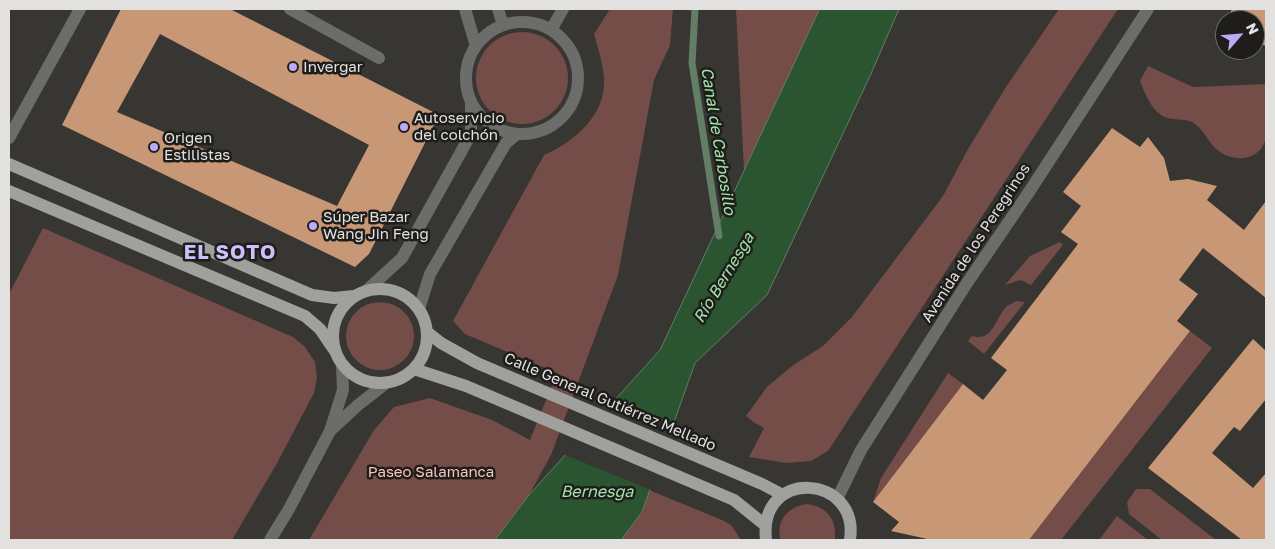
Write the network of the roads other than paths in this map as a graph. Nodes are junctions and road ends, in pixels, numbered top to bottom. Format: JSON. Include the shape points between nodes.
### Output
{"nodes":[{"id":1,"x":80,"y":9,"type":"edge"},
{"id":2,"x":290,"y":9,"type":"edge"},
{"id":3,"x":465,"y":9,"type":"edge"},
{"id":4,"x":498,"y":9,"type":"edge"},
{"id":5,"x":563,"y":9,"type":"edge"},
{"id":6,"x":1148,"y":9,"type":"edge"},
{"id":7,"x":502,"y":25,"type":"junction"},
{"id":8,"x":551,"y":30,"type":"junction"},
{"id":9,"x":476,"y":46,"type":"junction"},
{"id":10,"x":379,"y":58,"type":"dead end"},
{"id":11,"x":471,"y":102,"type":"junction"},
{"id":12,"x":517,"y":134,"type":"junction"},
{"id":13,"x":9,"y":138,"type":"edge"},
{"id":14,"x":9,"y":164,"type":"edge"},
{"id":15,"x":9,"y":190,"type":"edge"},
{"id":16,"x":367,"y":290,"type":"junction"},
{"id":17,"x":354,"y":296,"type":"junction"},
{"id":18,"x":419,"y":309,"type":"junction"},
{"id":19,"x":427,"y":332,"type":"junction"},
{"id":20,"x":335,"y":351,"type":"junction"},
{"id":21,"x":342,"y":365,"type":"junction"},
{"id":22,"x":414,"y":370,"type":"junction"},
{"id":23,"x":385,"y":384,"type":"junction"},
{"id":24,"x":330,"y":430,"type":"junction"},
{"id":25,"x":783,"y":494,"type":"junction"},
{"id":26,"x":837,"y":498,"type":"junction"},
{"id":27,"x":765,"y":526,"type":"junction"},
{"id":28,"x":270,"y":540,"type":"edge"},
{"id":29,"x":766,"y":540,"type":"edge"},
{"id":30,"x":851,"y":540,"type":"edge"}],
"edges":[{"from":1,"to":13,"type":"street"},
{"from":2,"to":10,"type":"street"},
{"from":3,"to":9,"type":"street"},
{"from":4,"to":7,"type":"street"},
{"from":5,"to":8,"type":"street"},
{"from":6,"to":26,"type":"street","name":"Avenida de los Peregrinos","via":[[871,433]]},
{"from":7,"to":8,"type":"street","via":[[519,22]]},
{"from":7,"to":9,"type":"street","via":[[488,33]]},
{"from":8,"to":12,"type":"street","via":[[574,55],[578,74],[577,94],[568,111],[554,125],[536,133]]},
{"from":9,"to":11,"type":"street","via":[[468,63],[466,83]]},
{"from":11,"to":12,"type":"street","via":[[482,118],[498,129]]},
{"from":11,"to":16,"type":"street","via":[[471,134],[402,258]]},
{"from":12,"to":18,"type":"street","via":[[506,143],[430,274]]},
{"from":14,"to":17,"type":"main road","via":[[312,295]]},
{"from":15,"to":20,"type":"main road","via":[[305,316],[320,329]]},
{"from":16,"to":17,"type":"main road"},
{"from":16,"to":18,"type":"main road","via":[[382,288],[396,291]]},
{"from":17,"to":20,"type":"main road","via":[[342,306],[335,319],[332,335]]},
{"from":18,"to":19,"type":"main road"},
{"from":19,"to":22,"type":"main road","via":[[424,356]]},
{"from":19,"to":25,"type":"main road","name":"Calle General Gutiérrez Mellado","via":[[477,363]]},
{"from":20,"to":21,"type":"main road"},
{"from":21,"to":23,"type":"main road","via":[[354,376]]},
{"from":21,"to":24,"type":"street","via":[[343,390]]},
{"from":22,"to":23,"type":"main road"},
{"from":22,"to":27,"type":"main road","via":[[466,386],[724,495]]},
{"from":23,"to":24,"type":"street"},
{"from":24,"to":28,"type":"street"},
{"from":25,"to":26,"type":"main road","via":[[811,487]]},
{"from":25,"to":27,"type":"main road","via":[[768,513]]},
{"from":26,"to":30,"type":"main road","via":[[847,510]]},
{"from":27,"to":29,"type":"main road"}]}
